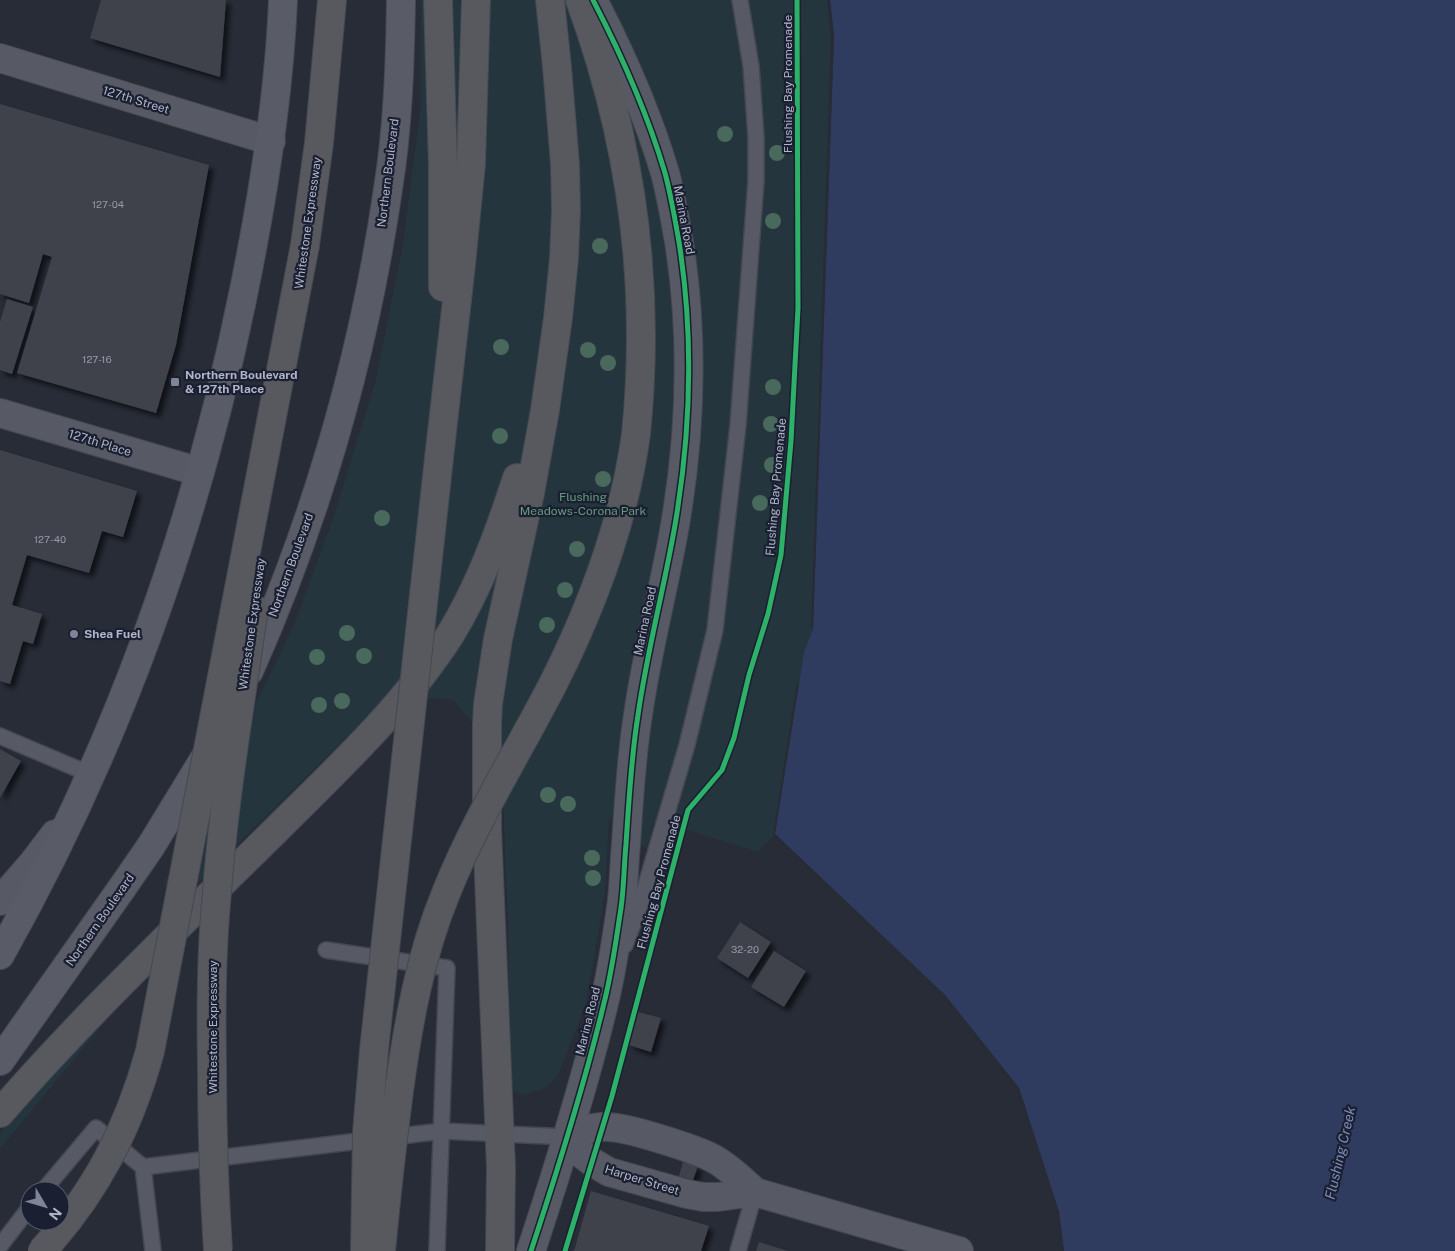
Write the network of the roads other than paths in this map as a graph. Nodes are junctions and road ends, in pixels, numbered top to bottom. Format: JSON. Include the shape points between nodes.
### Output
{"nodes":[{"id":1,"x":283,"y":0,"type":"edge"},
{"id":2,"x":332,"y":0,"type":"edge"},
{"id":3,"x":401,"y":0,"type":"edge"},
{"id":4,"x":438,"y":0,"type":"edge"},
{"id":5,"x":476,"y":0,"type":"edge"},
{"id":6,"x":550,"y":0,"type":"edge"},
{"id":7,"x":580,"y":0,"type":"edge"},
{"id":8,"x":593,"y":0,"type":"edge"},
{"id":9,"x":740,"y":0,"type":"edge"},
{"id":10,"x":0,"y":58,"type":"edge"},
{"id":11,"x":271,"y":141,"type":"junction"},
{"id":12,"x":305,"y":245,"type":"junction"},
{"id":13,"x":558,"y":318,"type":"junction"},
{"id":14,"x":0,"y":413,"type":"edge"},
{"id":15,"x":439,"y":458,"type":"junction"},
{"id":16,"x":200,"y":472,"type":"junction"},
{"id":17,"x":0,"y":736,"type":"edge"},
{"id":18,"x":92,"y":775,"type":"junction"},
{"id":19,"x":0,"y":901,"type":"edge"},
{"id":20,"x":326,"y":950,"type":"dead end"},
{"id":21,"x":0,"y":955,"type":"edge"},
{"id":22,"x":605,"y":1002,"type":"junction"},
{"id":23,"x":0,"y":1062,"type":"edge"},
{"id":24,"x":0,"y":1113,"type":"edge"},
{"id":25,"x":442,"y":1131,"type":"junction"},
{"id":26,"x":498,"y":1134,"type":"junction"},
{"id":27,"x":568,"y":1137,"type":"junction"},
{"id":28,"x":143,"y":1167,"type":"junction"},
{"id":29,"x":51,"y":1181,"type":"edge"},
{"id":30,"x":755,"y":1192,"type":"junction"},
{"id":31,"x":20,"y":1220,"type":"edge"},
{"id":32,"x":0,"y":1246,"type":"edge"},
{"id":33,"x":42,"y":1251,"type":"edge"},
{"id":34,"x":153,"y":1251,"type":"edge"},
{"id":35,"x":218,"y":1251,"type":"edge"},
{"id":36,"x":365,"y":1251,"type":"edge"},
{"id":37,"x":381,"y":1251,"type":"edge"},
{"id":38,"x":437,"y":1251,"type":"edge"},
{"id":39,"x":500,"y":1251,"type":"edge"},
{"id":40,"x":531,"y":1251,"type":"edge"},
{"id":41,"x":738,"y":1251,"type":"edge"},
{"id":42,"x":959,"y":1251,"type":"edge"}],
"edges":[{"from":1,"to":11,"type":"main road"},
{"from":2,"to":12,"type":"highway","name":"Whitestone Expressway","via":[[320,133]]},
{"from":3,"to":23,"type":"main road","name":"Northern Boulevard","via":[[388,187],[360,335],[320,482],[274,613],[240,692],[200,766],[127,881]]},
{"from":4,"to":15,"type":"highway","via":[[444,243]]},
{"from":5,"to":15,"type":"highway","via":[[471,164]]},
{"from":6,"to":13,"type":"highway","via":[[565,164],[565,242]]},
{"from":7,"to":37,"type":"highway","bridge":true,"via":[[612,99],[633,214],[642,334],[636,434],[618,524],[582,625],[462,856],[428,946],[416,988],[403,1062]]},
{"from":8,"to":22,"type":"street","name":"Marina Road","via":[[639,96],[666,176],[683,267],[690,361],[683,470],[675,527],[637,718],[622,903]]},
{"from":9,"to":22,"type":"lane","via":[[750,66],[756,181],[738,425],[715,630],[687,745],[640,905]]},
{"from":10,"to":11,"type":"street","name":"127th Street"},
{"from":11,"to":16,"type":"main road","via":[[240,313]]},
{"from":12,"to":33,"type":"highway","bridge":true,"via":[[150,1051],[129,1116],[104,1168],[78,1207]]},
{"from":12,"to":35,"type":"highway","name":"Whitestone Expressway","bridge":true,"via":[[226,802],[216,905],[212,1081]]},
{"from":13,"to":24,"type":"highway","via":[[505,518],[478,584],[438,652],[374,732],[94,1010]]},
{"from":13,"to":26,"type":"highway","via":[[535,470],[504,612],[487,714],[487,828]]},
{"from":14,"to":16,"type":"street","name":"127th Place"},
{"from":15,"to":36,"type":"highway","bridge":true,"via":[[374,1050],[367,1142]]},
{"from":16,"to":18,"type":"main road","via":[[151,627]]},
{"from":17,"to":18,"type":"lane"},
{"from":18,"to":19,"type":"street","via":[[48,844]]},
{"from":18,"to":21,"type":"main road","via":[[44,875]]},
{"from":20,"to":25,"type":"lane","via":[[446,968]]},
{"from":22,"to":27,"type":"street","name":"Marina Road"},
{"from":25,"to":26,"type":"lane"},
{"from":25,"to":28,"type":"lane"},
{"from":25,"to":38,"type":"lane"},
{"from":26,"to":27,"type":"lane"},
{"from":26,"to":39,"type":"highway"},
{"from":27,"to":30,"type":"street","name":"Harper Street","via":[[583,1155],[609,1172],[703,1197]]},
{"from":27,"to":30,"type":"street","name":"Harper Street","via":[[602,1127],[624,1130],[700,1152],[730,1169]]},
{"from":27,"to":40,"type":"street","name":"Marina Road"},
{"from":28,"to":29,"type":"lane","via":[[96,1128]]},
{"from":28,"to":34,"type":"lane"},
{"from":30,"to":41,"type":"lane"},
{"from":30,"to":42,"type":"street","name":"Harper Street"},
{"from":31,"to":32,"type":"lane"}]}
